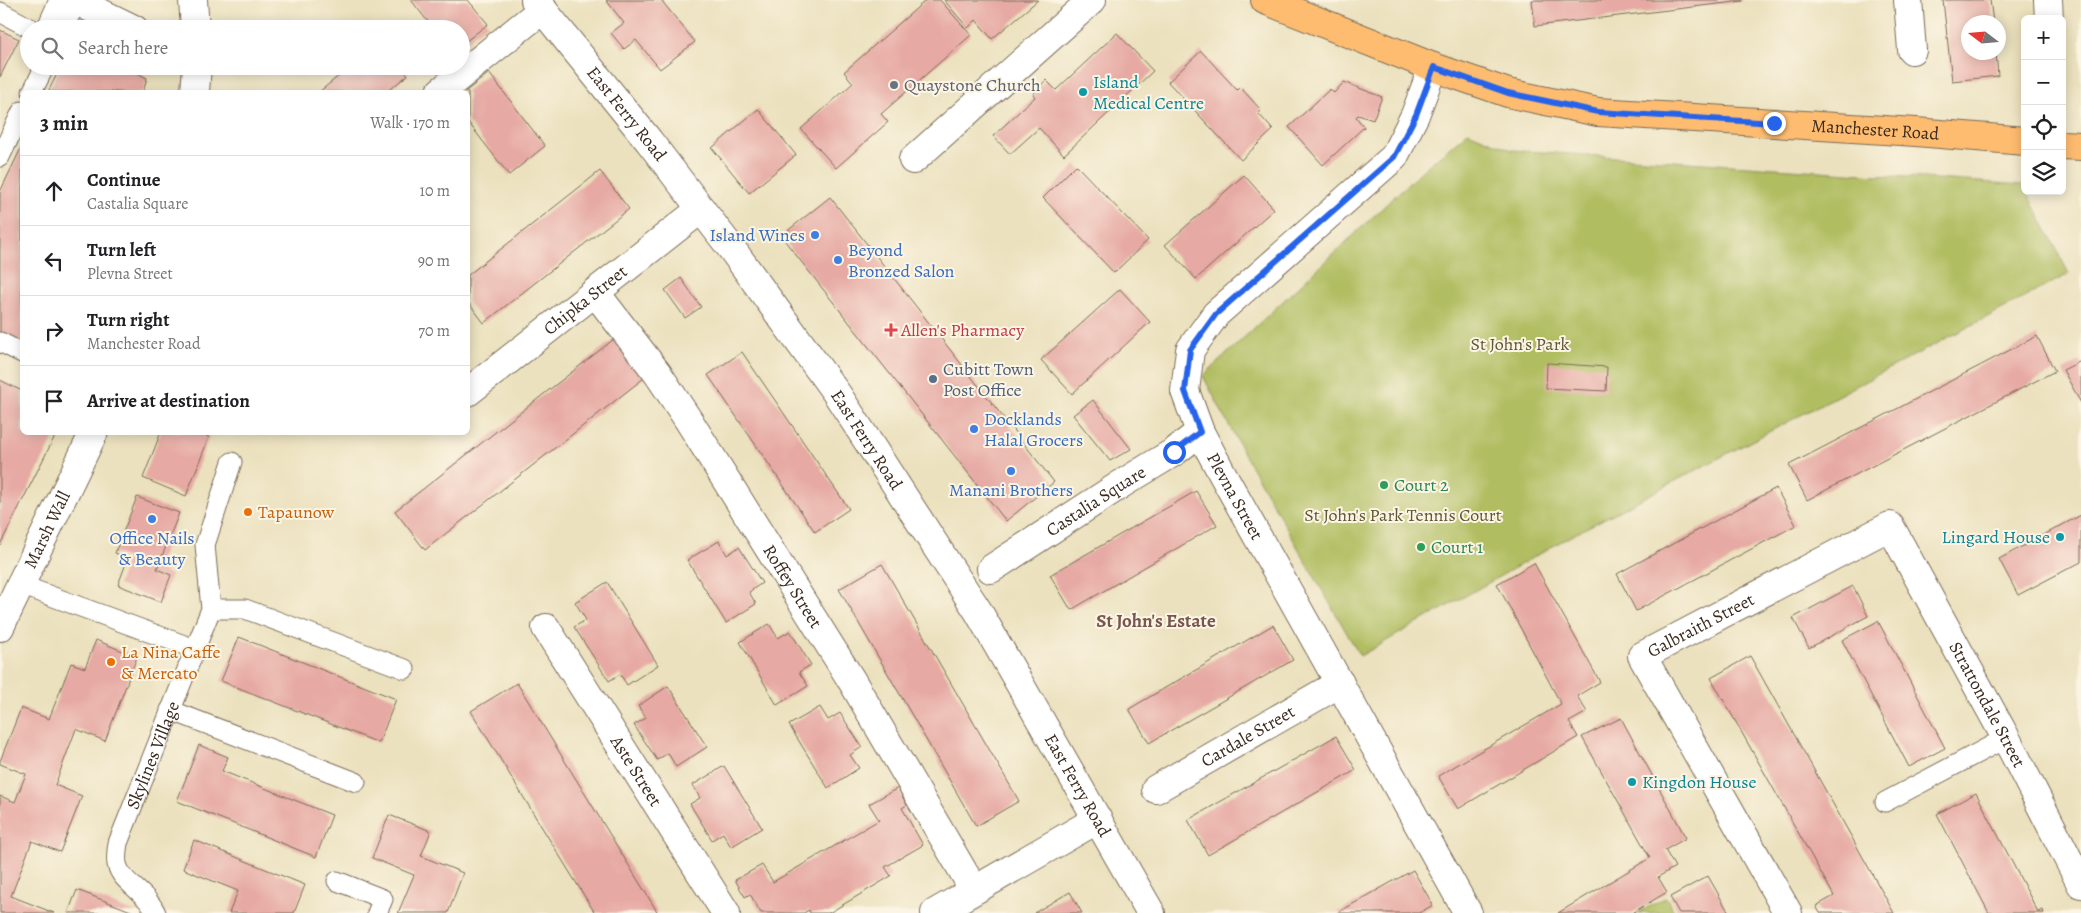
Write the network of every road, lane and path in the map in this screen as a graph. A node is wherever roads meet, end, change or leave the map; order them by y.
1 (70, 0) edge
2 (193, 0) edge
3 (1092, 0) edge
4 (1265, 0) edge
5 (1908, 0) edge
6 (2048, 0) edge
7 (539, 5) edge
8 (0, 12) edge
9 (2049, 15) edge
10 (53, 20) edge
11 (65, 20) edge
12 (114, 20) edge
13 (194, 20) edge
14 (20, 23) edge
15 (1912, 50) dead end
16 (470, 66) edge
17 (1434, 67) junction
18 (40, 75) edge
19 (196, 75) edge
20 (459, 75) edge
21 (33, 90) edge
22 (195, 90) edge
23 (442, 90) edge
24 (20, 115) edge
25 (2021, 142) edge
26 (2066, 145) edge
27 (2081, 146) edge
28 (0, 157) edge
29 (912, 160) dead end
30 (701, 209) junction
31 (595, 292) junction
32 (0, 342) edge
33 (20, 352) edge
34 (470, 390) edge
35 (1200, 432) junction
36 (93, 435) edge
37 (232, 462) dead end
38 (1890, 526) joint
39 (991, 569) dead end
40 (22, 585) junction
41 (211, 609) junction
42 (0, 627) edge
43 (546, 628) dead end
44 (195, 649) junction
45 (405, 669) dead end
46 (1340, 683) junction
47 (170, 710) junction
48 (2006, 738) junction
49 (356, 782) dead end
50 (1156, 789) dead end
51 (1885, 802) dead end
52 (1098, 819) junction
53 (337, 881) dead end
54 (2081, 884) edge
55 (974, 890) junction
56 (156, 913) edge
57 (377, 913) edge
58 (726, 913) edge
59 (936, 913) edge
60 (1151, 913) edge
61 (1468, 913) edge
62 (1788, 913) edge

1 - 10 lane
1 - 11 lane
1 - 12 street
2 - 13 street
3 - 29 street
4 - 17 main road, Manchester Road
5 - 15 street
6 - 9 street
7 - 16 street
7 - 30 street, East Ferry Road
8 - 14 lane
17 - 25 main road, Manchester Road
17 - 35 street, Plevna Street
18 - 21 lane
19 - 22 street
20 - 23 street
24 - 28 lane
26 - 27 main road
30 - 31 street, Chipka Street
30 - 52 street, East Ferry Road
31 - 34 street, Chipka Street
31 - 55 street, Roffey Street
32 - 33 lane
35 - 39 street, Castalia Square
35 - 46 street, Plevna Street
36 - 40 street, Marsh Wall
37 - 41 lane
38 - 48 street, Strattondale Street
38 - 62 street, Galbraith Street
40 - 42 street, Marsh Wall
40 - 44 lane
41 - 44 lane, Skylines Village
41 - 45 lane
43 - 58 street, Aste Street
44 - 47 lane, Skylines Village
46 - 50 street, Cardale Street
46 - 61 street, Plevna Street
47 - 49 lane
47 - 56 lane, Skylines Village
48 - 51 lane
48 - 54 street, Strattondale Street
52 - 55 street
52 - 60 street, East Ferry Road
53 - 57 lane
55 - 59 street

